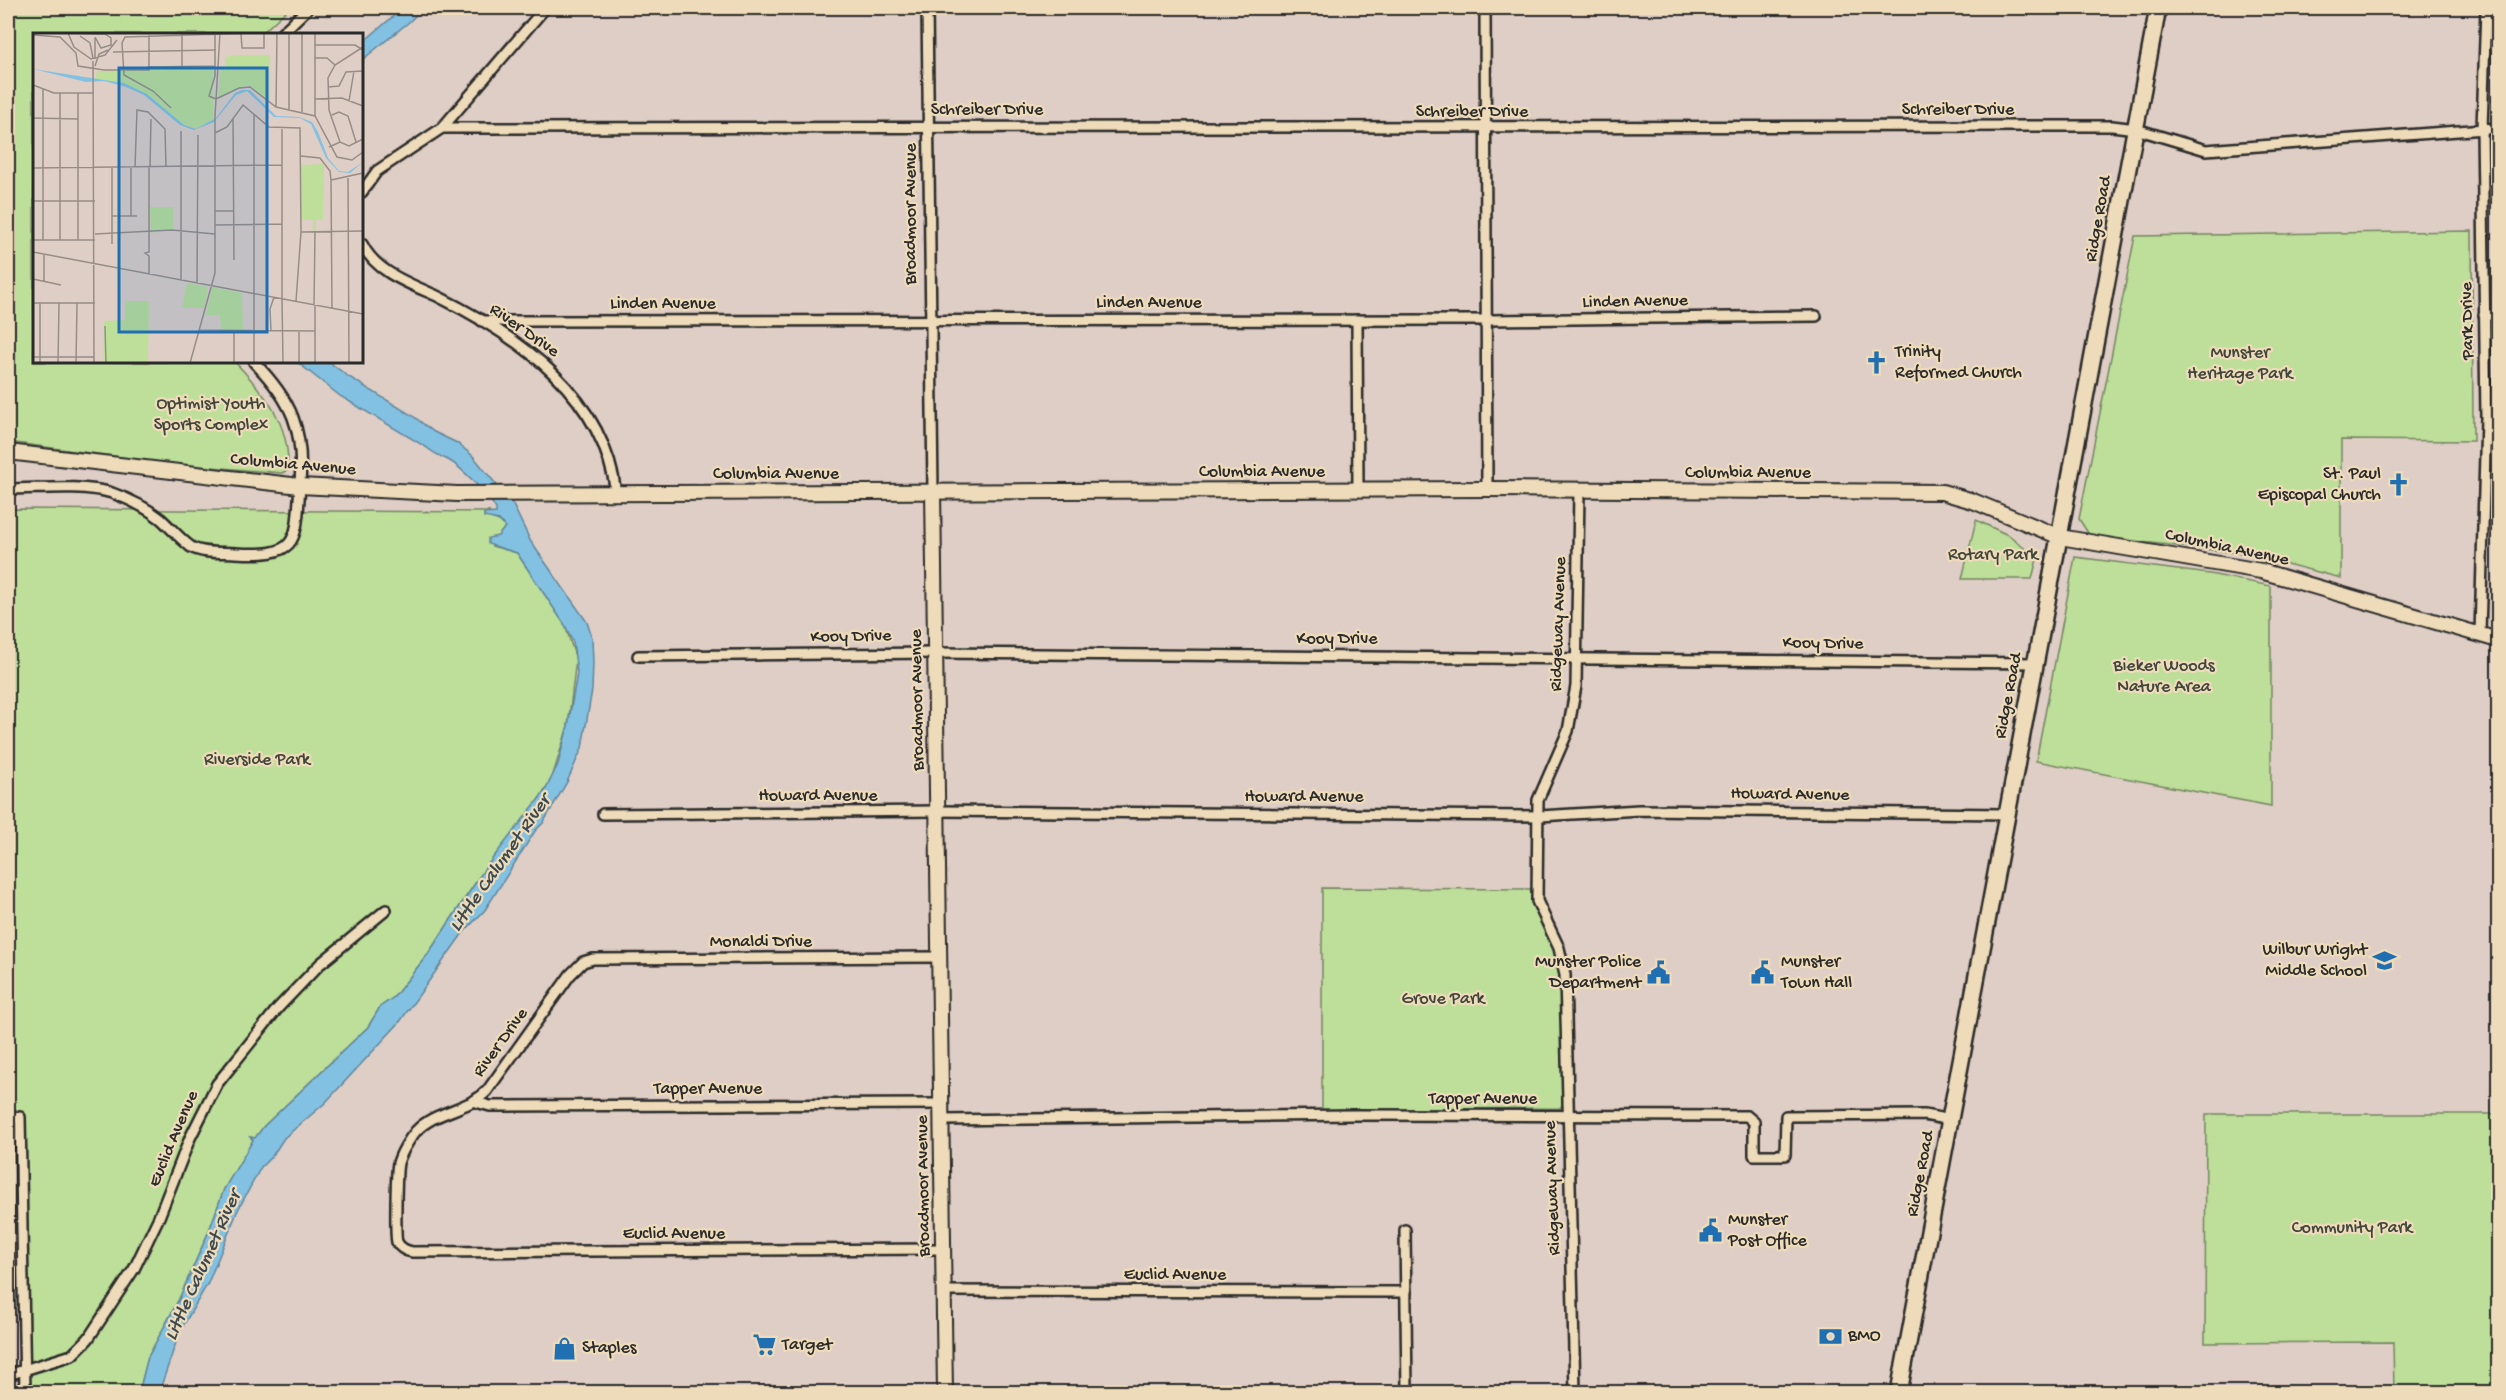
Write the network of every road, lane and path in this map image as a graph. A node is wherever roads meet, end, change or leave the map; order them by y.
1 (308, 8) edge
2 (545, 8) edge
3 (927, 8) edge
4 (1485, 8) edge
5 (2158, 8) edge
6 (2486, 8) edge
7 (282, 33) edge
8 (929, 127) junction
9 (442, 128) junction
10 (1486, 128) junction
11 (2482, 128) junction
12 (2499, 128) edge
13 (2136, 129) junction
14 (363, 191) edge
15 (363, 245) edge
16 (2484, 315) junction
17 (2499, 315) edge
18 (1816, 316) dead end
19 (930, 319) junction
20 (1357, 320) junction
21 (1487, 320) junction
22 (482, 321) junction
23 (255, 363) edge
24 (8, 452) edge
25 (300, 486) junction
26 (8, 489) edge
27 (1487, 489) junction
28 (1358, 490) junction
29 (933, 491) junction
30 (1578, 491) junction
31 (616, 493) junction
32 (2060, 537) junction
33 (2480, 634) junction
34 (2499, 640) edge
35 (935, 653) junction
36 (638, 656) dead end
37 (1575, 657) junction
38 (2036, 663) junction
39 (937, 811) junction
40 (603, 814) dead end
41 (2006, 814) junction
42 (1540, 816) junction
43 (386, 910) dead end
44 (939, 957) junction
45 (583, 962) joint
46 (476, 1102) junction
47 (941, 1104) junction
48 (1568, 1116) junction
49 (8, 1118) edge
50 (942, 1120) junction
51 (1951, 1120) junction
52 (1405, 1230) dead end
53 (943, 1249) junction
54 (405, 1251) joint
55 (944, 1291) junction
56 (1406, 1292) junction
57 (24, 1372) junction
58 (8, 1376) edge
59 (24, 1392) edge
60 (945, 1392) edge
61 (1407, 1392) edge
62 (1575, 1392) edge
63 (1899, 1392) edge

1 - 7 street
2 - 9 street
3 - 8 street, Broadmoor Avenue
4 - 10 street
5 - 13 main road, Ridge Road
6 - 11 street, Park Drive
8 - 9 street, Schreiber Drive
8 - 10 street, Schreiber Drive
8 - 19 street, Broadmoor Avenue
9 - 14 street
10 - 13 street, Schreiber Drive
10 - 21 street
11 - 12 street, Schreiber Drive
11 - 13 street, Schreiber Drive
11 - 16 street, Park Drive
13 - 32 main road, Ridge Road
15 - 22 street, River Drive
16 - 17 street
16 - 33 street, Park Drive
18 - 21 street, Linden Avenue
19 - 20 street, Linden Avenue
19 - 22 street, Linden Avenue
19 - 29 street, Broadmoor Avenue
20 - 21 street, Linden Avenue
20 - 28 street
21 - 27 street
22 - 31 street, River Drive
23 - 25 street
24 - 25 street, Columbia Avenue
25 - 26 street
25 - 31 street, Columbia Avenue
27 - 28 street, Columbia Avenue
27 - 30 street, Columbia Avenue
28 - 29 street, Columbia Avenue
29 - 31 street, Columbia Avenue
29 - 35 street, Broadmoor Avenue
30 - 32 street, Columbia Avenue
30 - 37 street, Ridgeway Avenue
32 - 33 street, Columbia Avenue
32 - 38 main road, Ridge Road
33 - 34 street, Columbia Avenue
35 - 36 street, Kooy Drive
35 - 37 street, Kooy Drive
35 - 39 street, Broadmoor Avenue
37 - 38 street, Kooy Drive
37 - 42 street, Ridgeway Avenue
38 - 41 main road, Ridge Road
39 - 40 street, Howard Avenue
39 - 42 street, Howard Avenue
39 - 44 street, Broadmoor Avenue
41 - 42 street, Howard Avenue
41 - 51 main road, Ridge Road
42 - 48 street, Ridgeway Avenue
43 - 57 street, Euclid Avenue
44 - 45 street, Monaldi Drive
44 - 47 street, Broadmoor Avenue
45 - 46 street, River Drive
46 - 47 street, Tapper Avenue
46 - 54 street, River Drive
47 - 50 street, Broadmoor Avenue
48 - 50 street, Tapper Avenue
48 - 51 street, Tapper Avenue
48 - 62 street, Ridgeway Avenue
49 - 57 street
50 - 53 street, Broadmoor Avenue
51 - 63 main road, Ridge Road
52 - 56 street
53 - 54 street, Euclid Avenue
53 - 55 street, Broadmoor Avenue
55 - 56 street, Euclid Avenue
55 - 60 street, Broadmoor Avenue
56 - 61 street
57 - 58 street, Euclid Avenue
57 - 59 street

